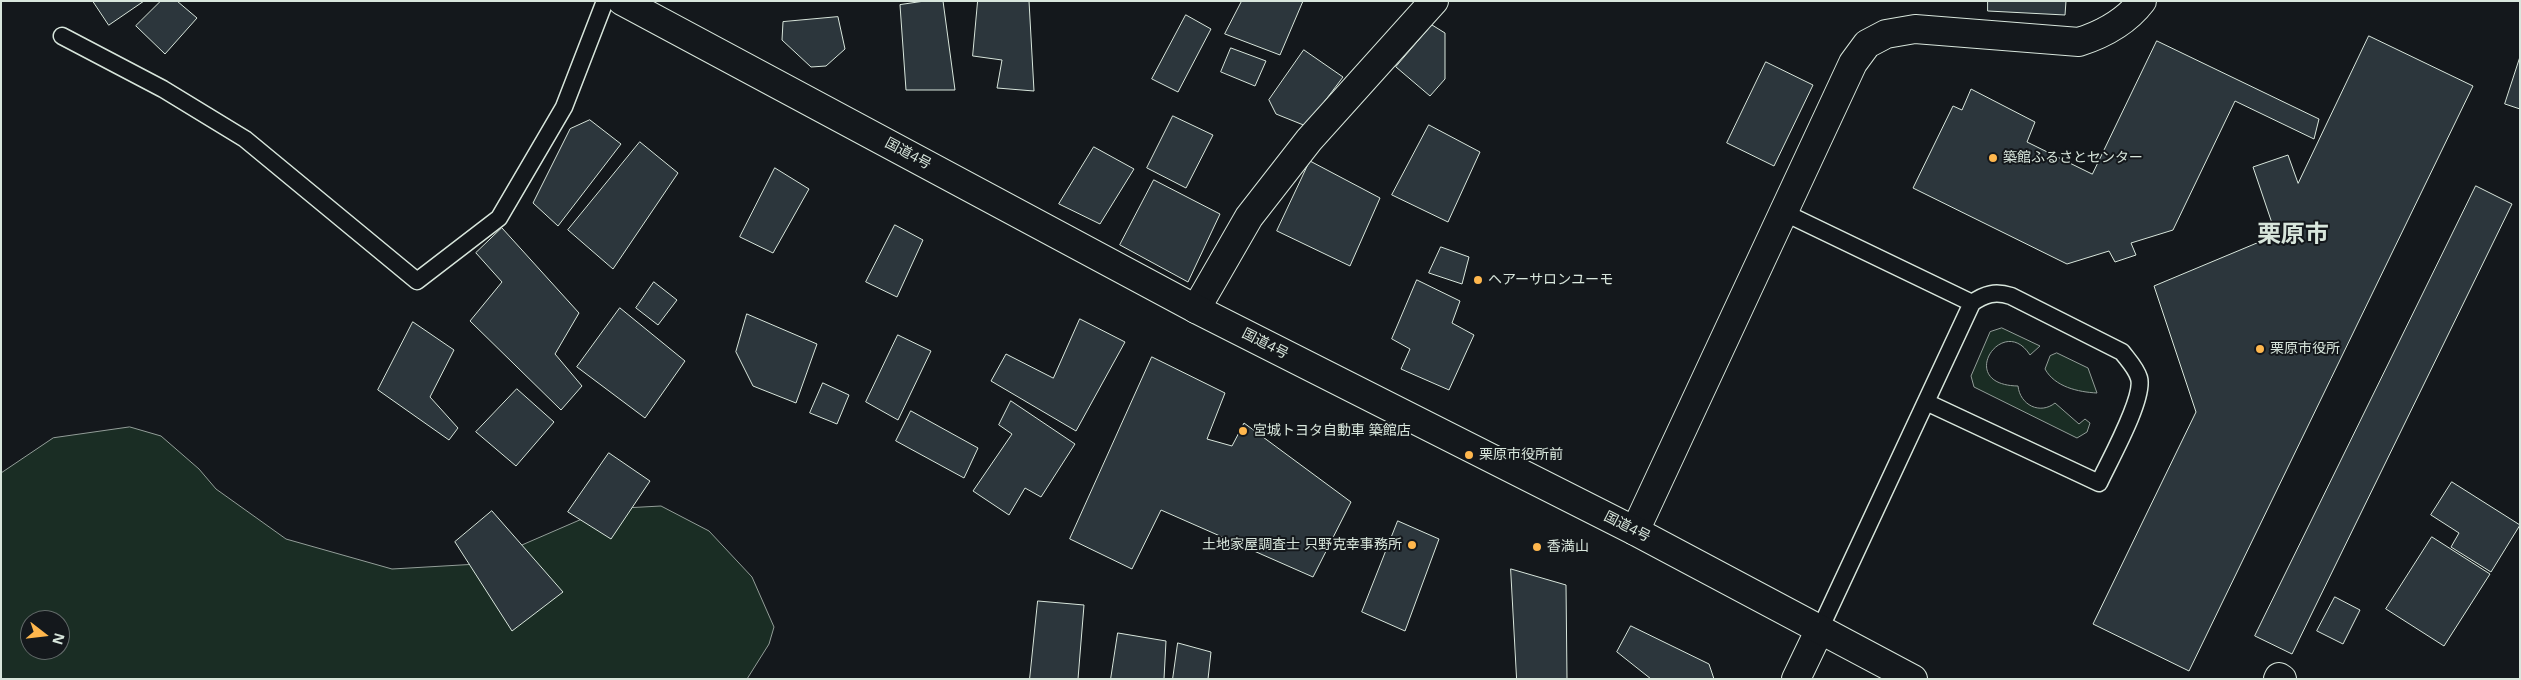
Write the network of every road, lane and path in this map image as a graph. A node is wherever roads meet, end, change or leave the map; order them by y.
1 (605, 1) edge
2 (622, 1) edge
3 (1434, 1) edge
4 (2142, 1) edge
5 (62, 36) dead end
6 (1783, 212) junction
7 (1972, 304) junction
8 (1196, 309) junction
9 (1926, 402) junction
10 (1634, 531) junction
11 (1820, 629) junction
12 (1796, 679) edge
13 (1913, 679) edge
14 (2278, 679) edge
15 (2282, 679) edge

1 - 5 lane
2 - 8 main road, 国道4号
3 - 8 main road
4 - 6 main road
6 - 7 lane
6 - 10 main road
7 - 9 lane
7 - 9 lane
8 - 10 main road, 国道4号
9 - 11 lane
10 - 11 main road, 国道4号
11 - 12 main road
11 - 13 main road, 国道4号
14 - 15 main road

